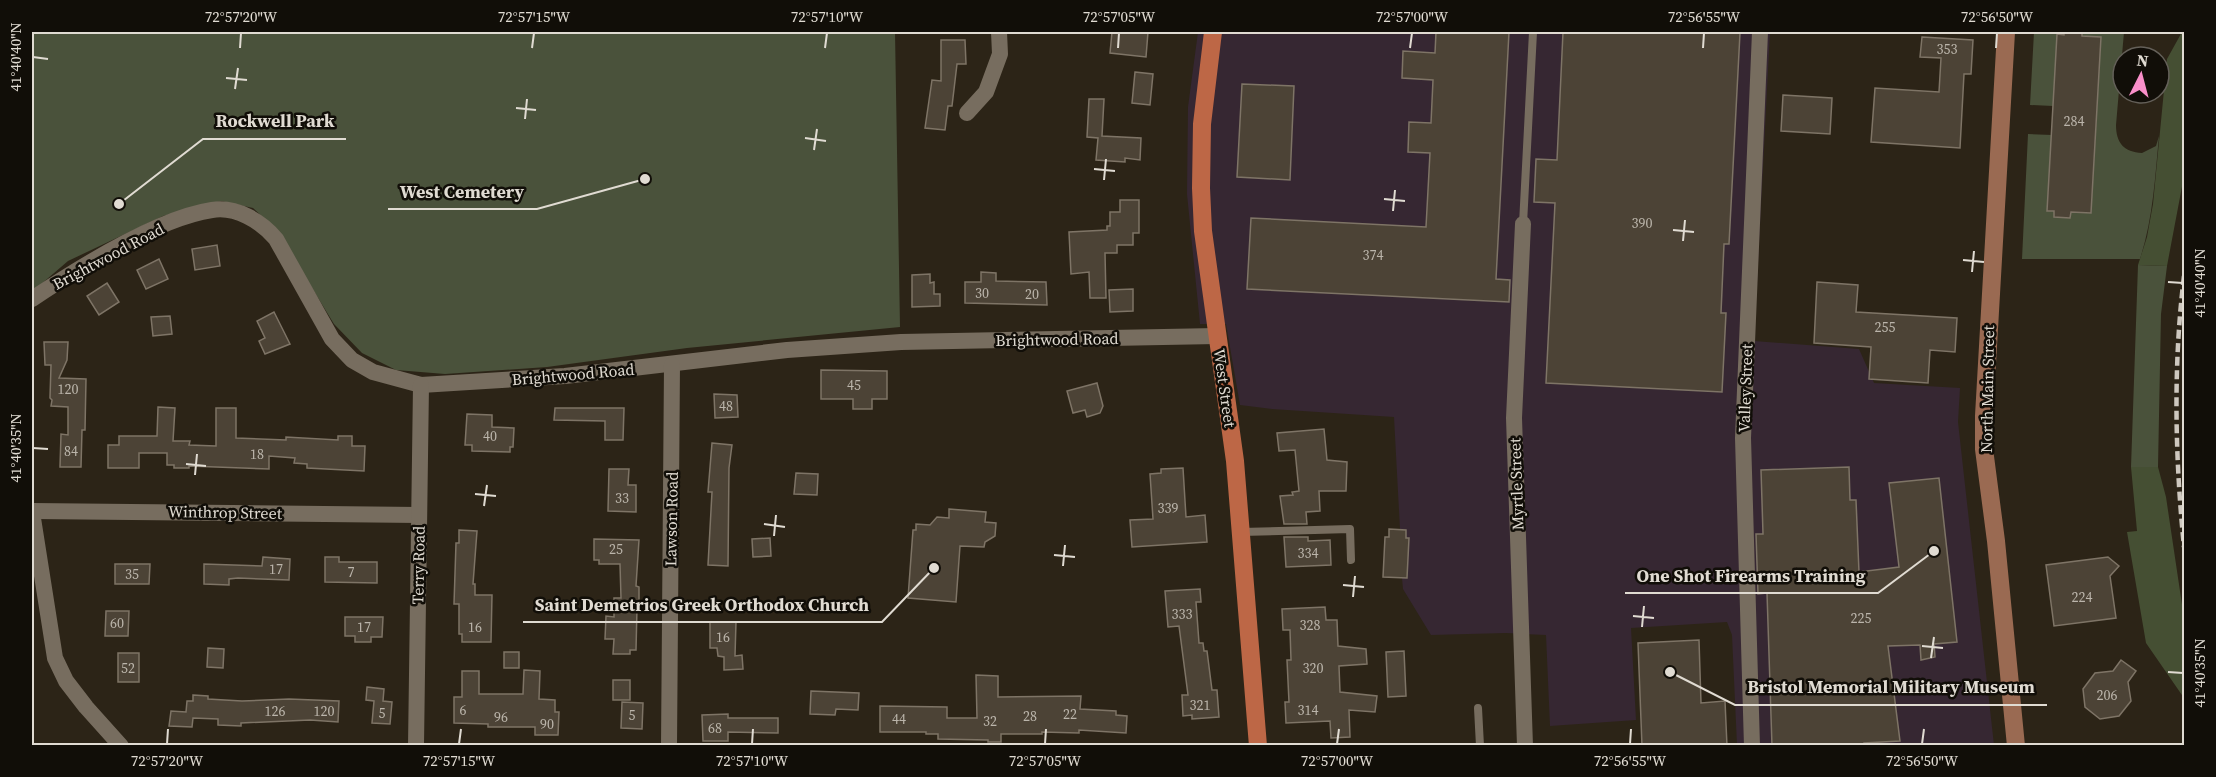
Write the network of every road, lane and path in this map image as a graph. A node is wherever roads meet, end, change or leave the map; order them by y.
1 (999, 32) edge
2 (1213, 32) edge
3 (1533, 32) edge
4 (1760, 32) edge
5 (2006, 32) edge
6 (967, 113) dead end
7 (1523, 224) joint
8 (32, 299) edge
9 (1217, 336) junction
10 (672, 365) junction
11 (421, 385) junction
12 (32, 512) edge
13 (419, 515) junction
14 (1240, 532) junction
15 (1351, 560) dead end
16 (1478, 708) dead end
17 (122, 746) edge
18 (416, 746) edge
19 (669, 746) edge
20 (1258, 746) edge
21 (1480, 746) edge
22 (1525, 746) edge
23 (1752, 746) edge
24 (2016, 746) edge

1 - 6 street
2 - 9 main road, West Street
3 - 7 lane
4 - 23 street, Valley Street
5 - 24 street, North Main Street
7 - 22 street, Myrtle Street
8 - 11 street, Brightwood Road
9 - 10 street, Brightwood Road
9 - 14 main road, West Street
10 - 11 street, Brightwood Road
10 - 19 street, Lawson Road
11 - 13 street, Terry Road
12 - 13 street, Winthrop Street
12 - 17 street
13 - 18 street, Terry Road
14 - 15 lane
14 - 20 main road, West Street
16 - 21 lane

